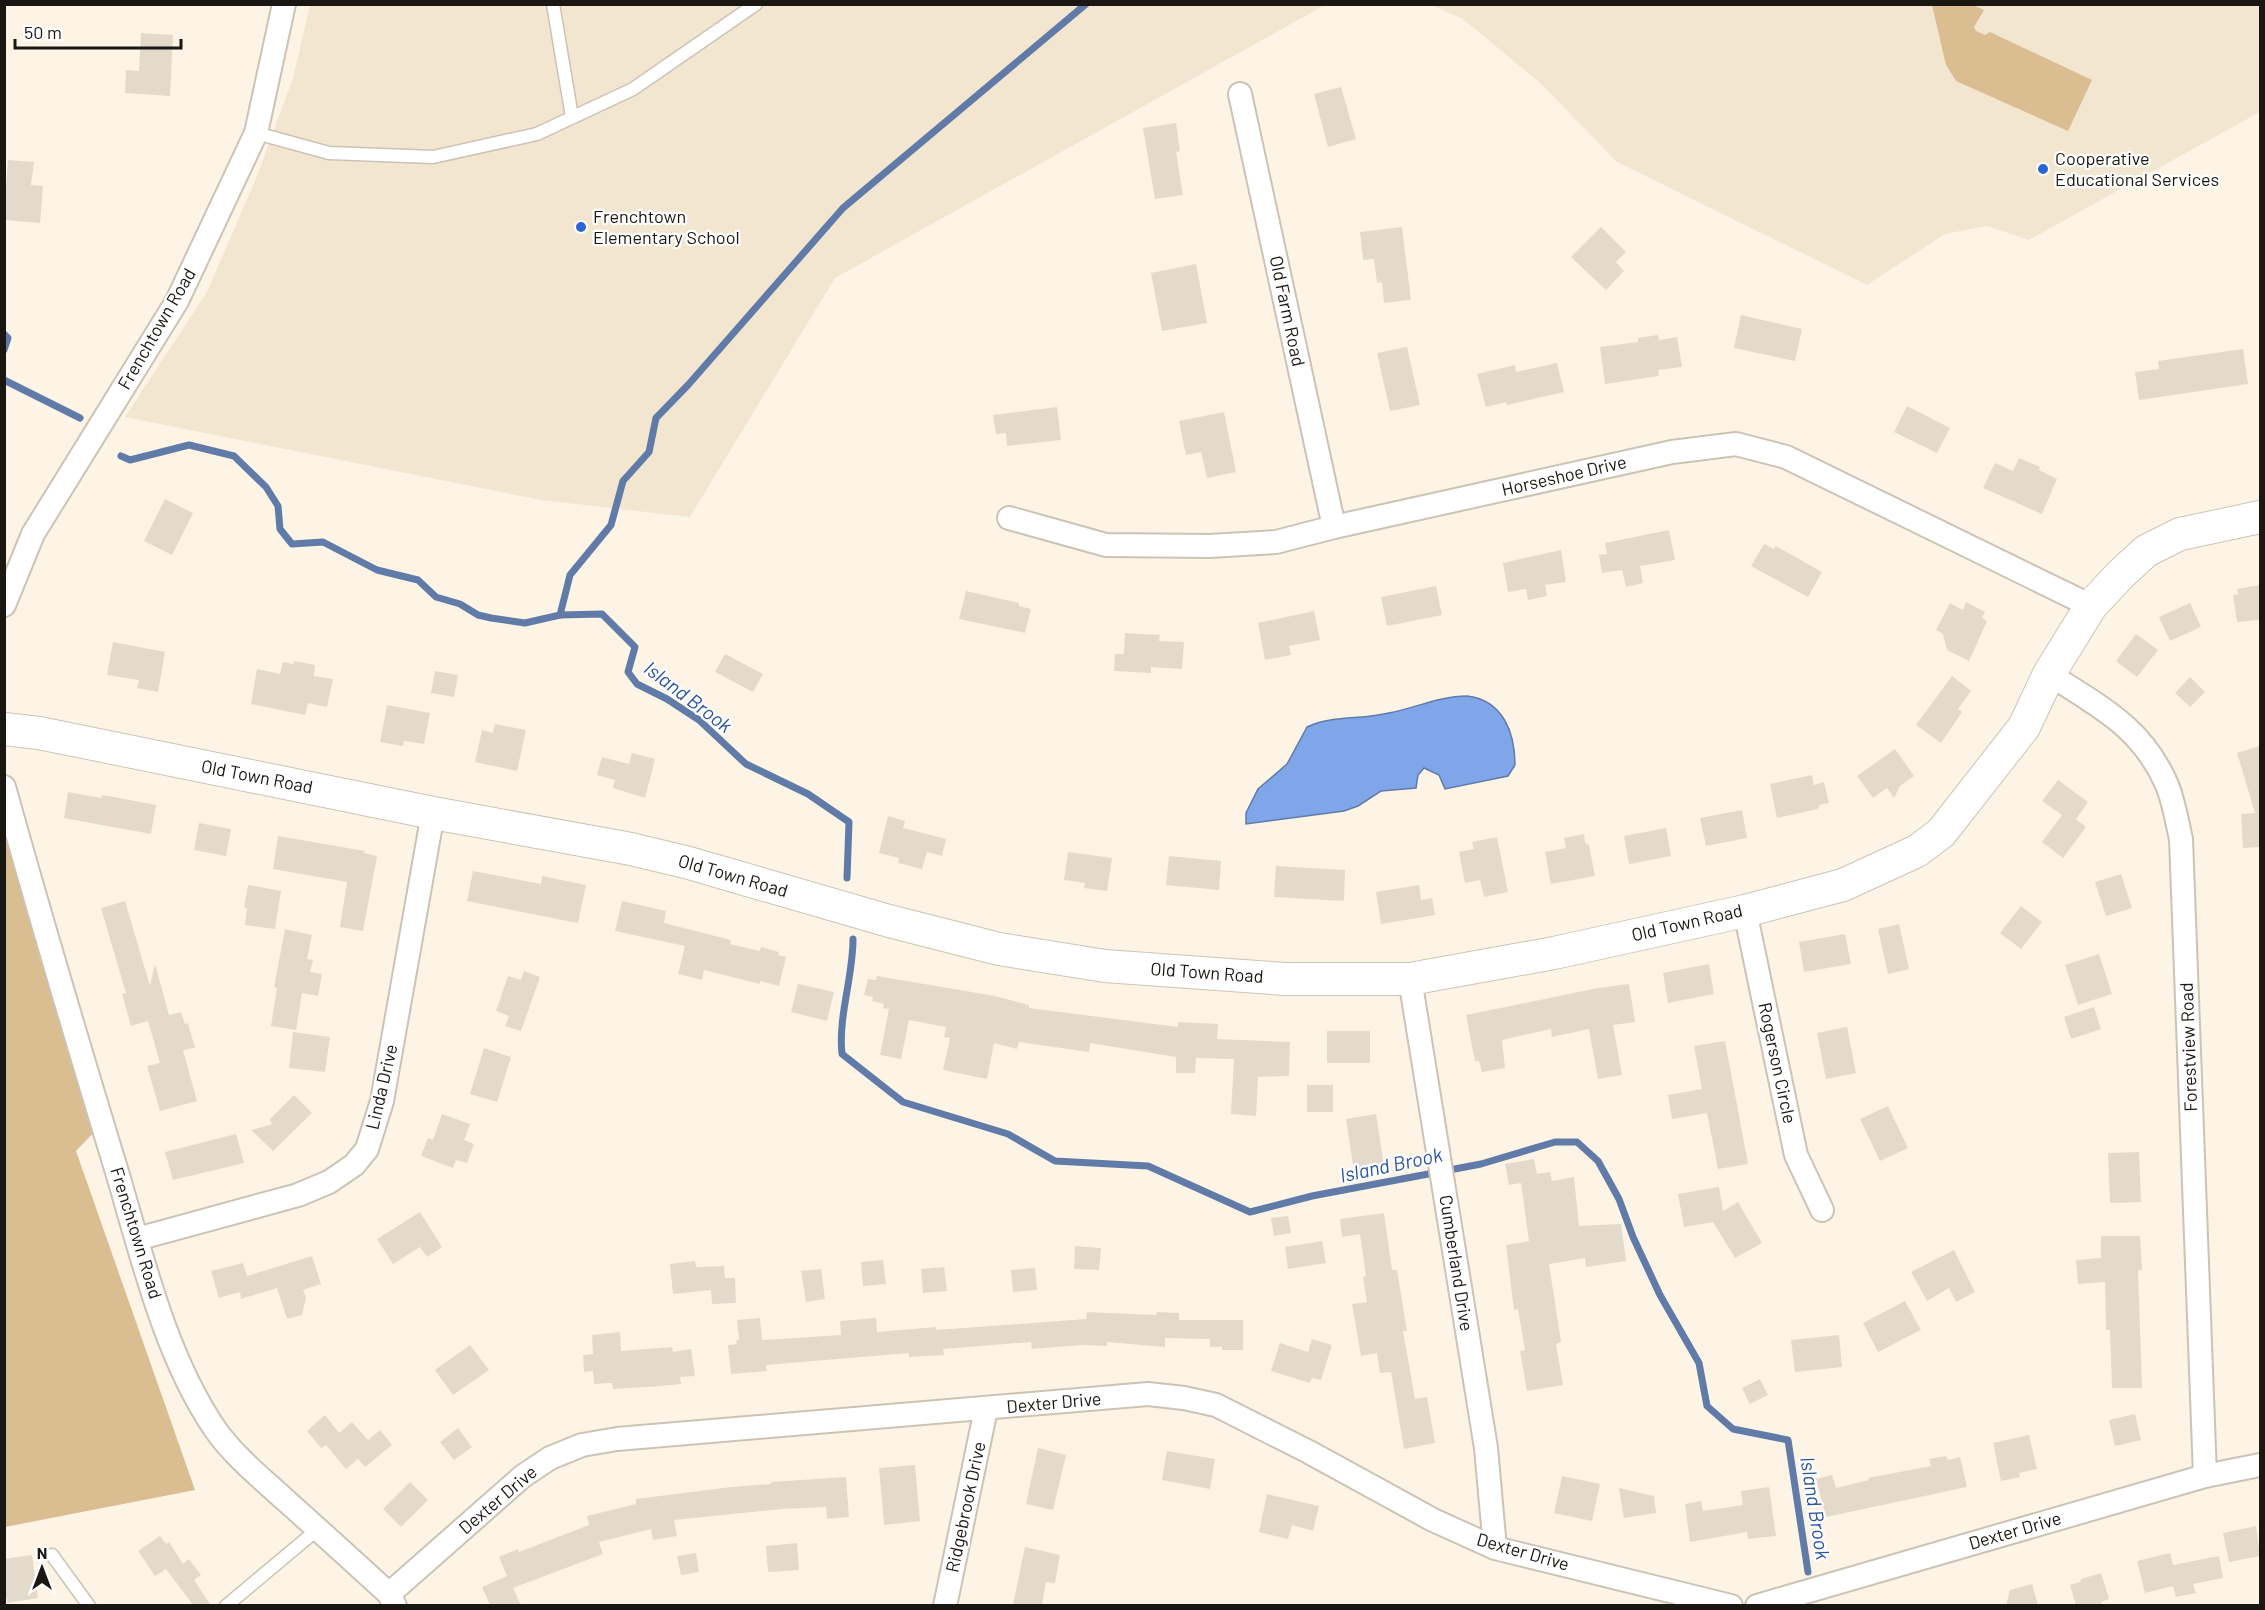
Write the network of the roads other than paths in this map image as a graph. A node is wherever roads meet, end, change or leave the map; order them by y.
1 (284, 4) edge
2 (567, 4) edge
3 (756, 4) edge
4 (554, 9) edge
5 (1240, 94) dead end
6 (572, 117) junction
7 (256, 132) junction
8 (2260, 517) edge
9 (1009, 518) dead end
10 (1334, 527) junction
11 (6, 596) edge
12 (2091, 606) junction
13 (2049, 674) junction
14 (4, 729) edge
15 (4, 787) edge
16 (433, 813) junction
17 (1745, 911) junction
18 (1410, 979) junction
19 (1821, 1210) dead end
20 (137, 1239) junction
21 (986, 1409) junction
22 (2260, 1465) edge
23 (2205, 1476) junction
24 (318, 1529) junction
25 (1495, 1548) junction
26 (52, 1555) dead end
27 (392, 1600) edge
28 (89, 1605) edge
29 (226, 1605) edge
30 (945, 1605) edge
31 (1731, 1605) edge
32 (1757, 1605) edge

1 - 7 street, Frenchtown Road
2 - 4 lane
3 - 6 lane
4 - 6 lane
5 - 10 street, Old Farm Road
6 - 7 lane
7 - 11 street, Frenchtown Road
8 - 12 main road, Old Town Road
9 - 10 street, Horseshoe Drive
10 - 12 street, Horseshoe Drive
12 - 13 main road, Old Town Road
13 - 17 main road, Old Town Road
13 - 23 street, Forestview Road
14 - 16 main road, Old Town Road
15 - 20 street, Frenchtown Road
16 - 18 main road, Old Town Road
16 - 20 street, Linda Drive
17 - 18 main road, Old Town Road
17 - 19 street, Rogerson Circle
18 - 25 street, Cumberland Drive
20 - 24 street, Frenchtown Road
21 - 25 street, Dexter Drive
21 - 27 street, Dexter Drive
21 - 30 street, Ridgebrook Drive
22 - 23 street, Dexter Drive
23 - 32 street, Dexter Drive
24 - 27 street, Frenchtown Road
24 - 29 lane
25 - 31 street, Dexter Drive
26 - 28 lane

